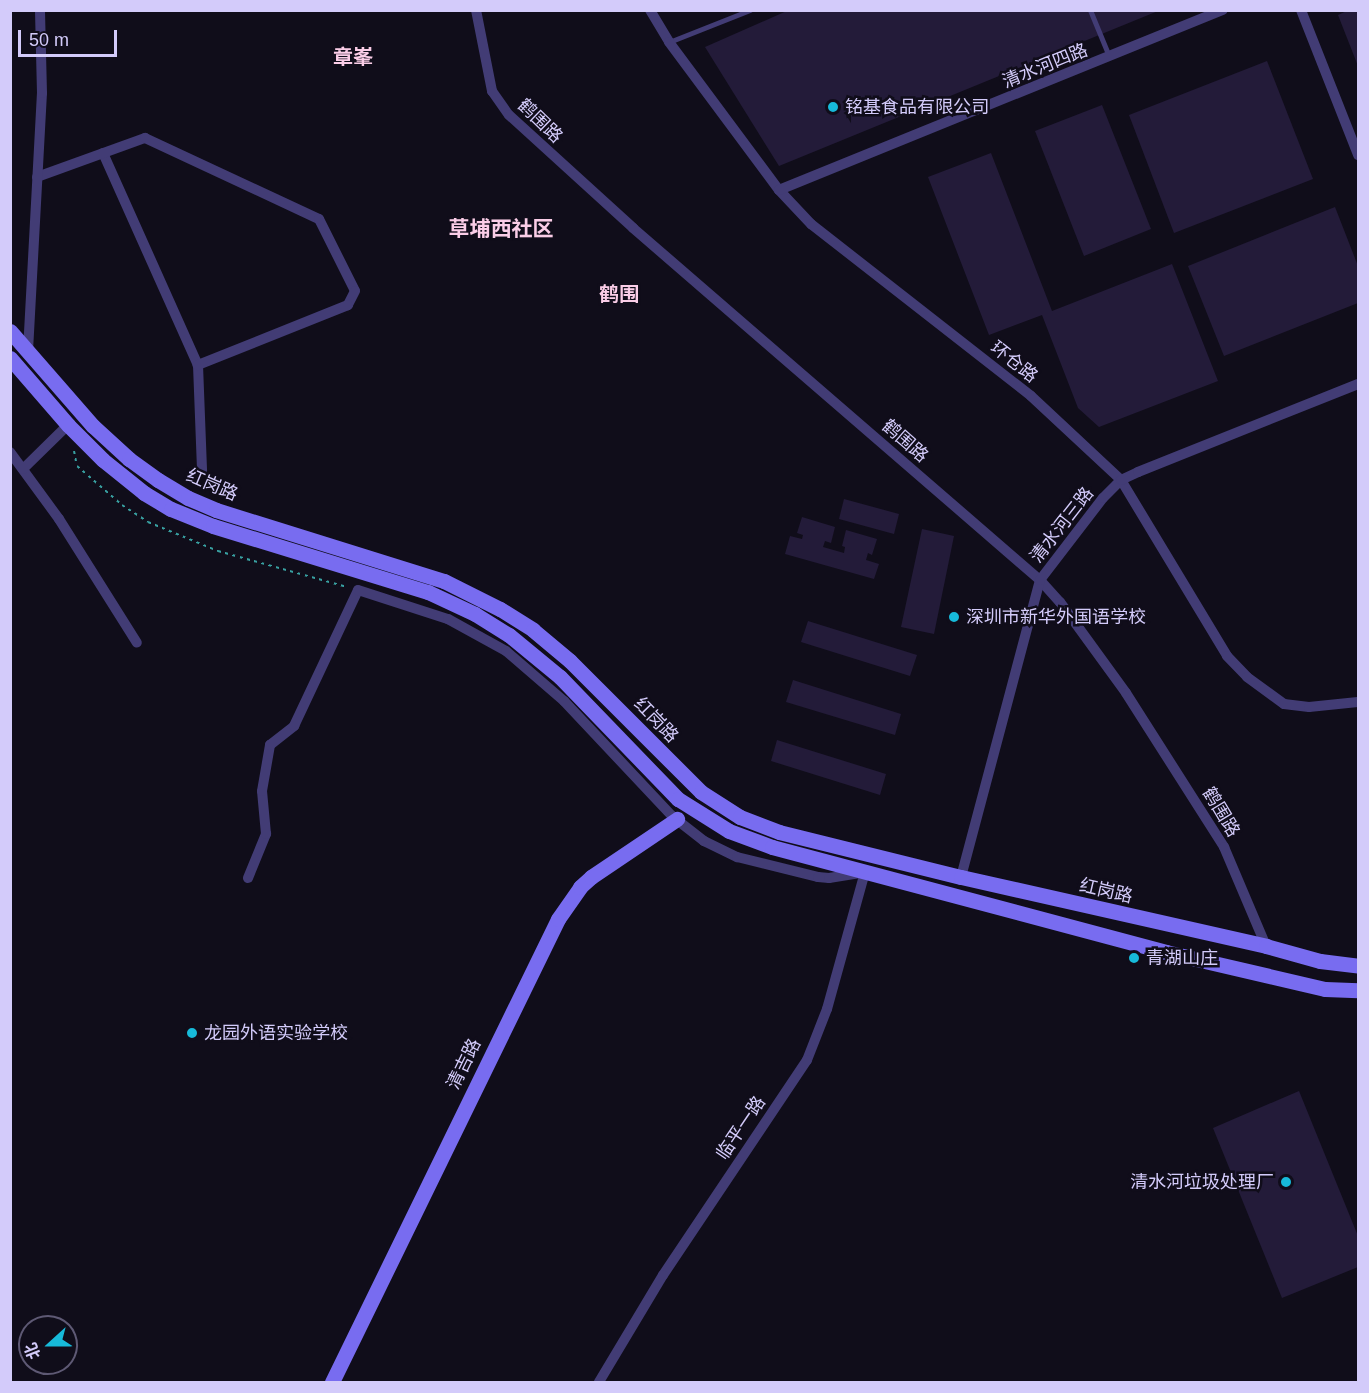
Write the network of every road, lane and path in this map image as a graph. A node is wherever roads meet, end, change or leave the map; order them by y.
1 (40, 10) edge
2 (476, 10) edge
3 (650, 10) edge
4 (750, 10) edge
5 (1090, 10) edge
6 (1223, 10) edge
7 (1301, 10) edge
8 (669, 42) junction
9 (1110, 58) junction
10 (103, 153) junction
11 (1359, 154) edge
12 (37, 177) junction
13 (779, 190) junction
14 (10, 331) edge
15 (28, 351) junction
16 (10, 358) edge
17 (198, 365) junction
18 (1359, 384) edge
19 (68, 425) junction
20 (10, 452) edge
21 (22, 469) junction
22 (202, 471) dead end
23 (1121, 480) junction
24 (1040, 580) junction
25 (137, 643) dead end
26 (1359, 702) edge
27 (677, 819) junction
28 (865, 872) junction
29 (961, 877) junction
30 (248, 878) dead end
31 (1233, 939) junction
32 (1266, 946) junction
33 (1222, 965) junction
34 (1359, 966) edge
35 (1359, 990) edge
36 (335, 1376) edge
37 (599, 1383) edge

1 - 12 street
2 - 24 street, 鹤围路
3 - 8 street, 环仓路
4 - 8 lane
5 - 9 lane
6 - 9 street, 清水河四路
7 - 11 street
8 - 13 street, 环仓路
9 - 13 street, 清水河四路
10 - 12 street
10 - 17 street
10 - 17 street
12 - 15 street
13 - 23 street, 环仓路
14 - 15 main road, 红岗路
15 - 29 main road, 红岗路
16 - 19 main road, 红岗路
17 - 22 street
18 - 23 street, 清水河三路
19 - 21 street
19 - 28 main road, 红岗路
20 - 21 street
21 - 25 street
23 - 24 street, 清水河三路
23 - 26 street, 环仓路
24 - 29 street, 清水河三路
24 - 32 street, 鹤围路
27 - 28 street
27 - 30 street
27 - 36 main road, 清吉路
28 - 33 main road, 红岗路
28 - 37 street, 临平一路
29 - 31 main road, 红岗路
31 - 32 main road, 红岗路
31 - 33 main road
32 - 34 main road, 红岗路
33 - 35 main road, 红岗路

